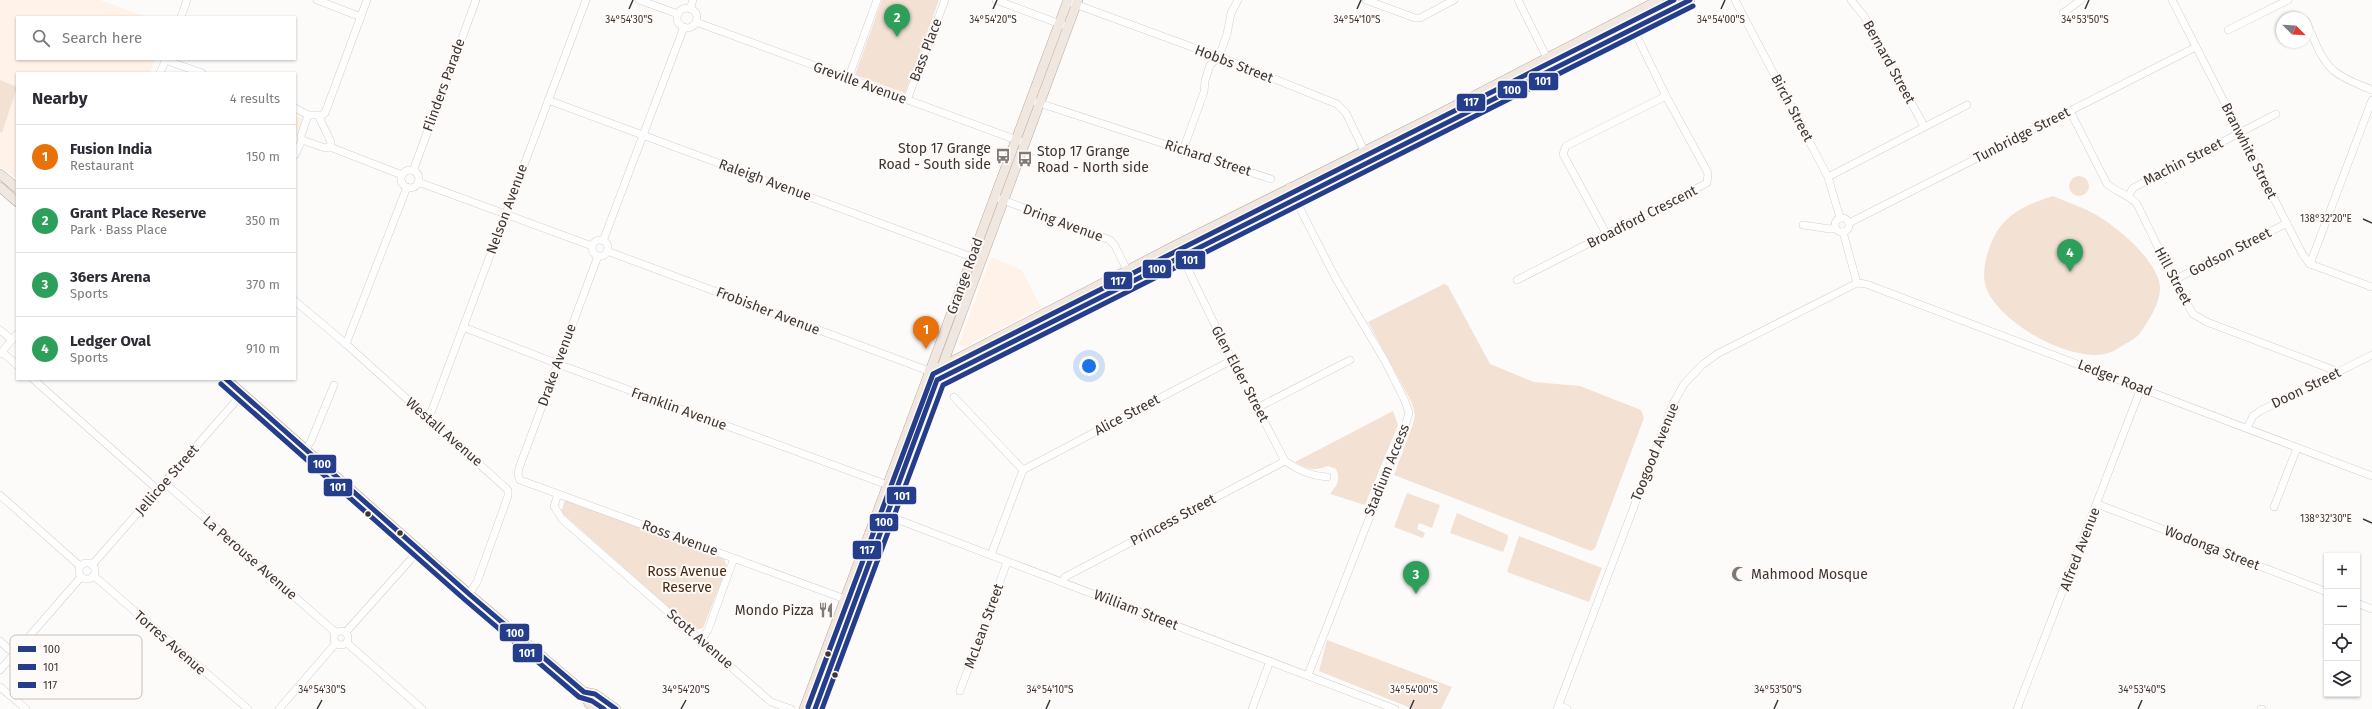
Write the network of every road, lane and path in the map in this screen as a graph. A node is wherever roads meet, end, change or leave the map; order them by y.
1 (187, 0) edge
2 (317, 0) edge
3 (367, 0) edge
4 (476, 0) edge
5 (586, 0) edge
6 (639, 0) edge
7 (693, 0) edge
8 (877, 0) edge
9 (945, 0) edge
10 (996, 0) edge
11 (1238, 0) edge
12 (1366, 0) edge
13 (1454, 0) edge
14 (1518, 0) edge
15 (1659, 0) edge
16 (1690, 0) edge
17 (1735, 0) edge
18 (1851, 0) edge
19 (2081, 0) edge
20 (2172, 0) edge
21 (2288, 0) edge
22 (1067, 1) edge
23 (1077, 2) edge
24 (690, 9) junction
25 (2063, 13) dead end
26 (678, 14) junction
27 (181, 16) edge
28 (1627, 16) junction
29 (361, 17) junction
30 (696, 22) junction
31 (1059, 24) junction
32 (684, 27) junction
33 (1068, 27) junction
34 (1633, 29) junction
35 (2228, 30) dead end
36 (2312, 34) edge
37 (2196, 47) junction
38 (1219, 57) junction
39 (1547, 59) junction
40 (166, 60) edge
41 (169, 60) edge
42 (1553, 70) junction
43 (160, 72) edge
44 (199, 72) edge
45 (848, 78) junction
46 (2372, 90) edge
47 (1666, 96) junction
48 (548, 100) junction
49 (907, 100) junction
50 (1030, 100) junction
51 (2372, 100) edge
52 (1040, 104) junction
53 (1967, 105) dead end
54 (296, 109) edge
55 (2070, 111) junction
56 (2276, 114) dead end
57 (308, 115) junction
58 (320, 117) junction
59 (1924, 126) junction
60 (2240, 133) junction
61 (643, 135) junction
62 (1016, 139) junction
63 (302, 140) junction
64 (1025, 143) junction
65 (330, 147) junction
66 (1183, 150) junction
67 (1363, 150) junction
68 (296, 153) edge
69 (1370, 163) junction
70 (413, 171) junction
71 (0, 174) edge
72 (402, 175) junction
73 (1828, 177) junction
74 (1271, 179) dead end
75 (418, 182) junction
76 (0, 187) edge
77 (16, 187) edge
78 (407, 187) junction
79 (1289, 187) junction
80 (2128, 195) junction
81 (994, 197) junction
82 (1295, 200) junction
83 (16, 201) edge
84 (1004, 201) junction
85 (505, 215) junction
86 (1840, 218) junction
87 (1849, 223) junction
88 (2287, 223) junction
89 (1803, 225) dead end
90 (1835, 228) junction
91 (1843, 232) junction
92 (1607, 235) junction
93 (603, 241) junction
94 (1176, 245) junction
95 (592, 246) junction
96 (607, 251) junction
97 (598, 256) junction
98 (972, 257) junction
99 (1182, 257) junction
100 (982, 261) junction
101 (2310, 264) junction
102 (1127, 270) junction
103 (1517, 280) dead end
104 (2174, 280) junction
105 (1133, 282) junction
106 (1857, 283) junction
107 (2372, 287) edge
108 (296, 301) edge
109 (463, 327) junction
110 (0, 330) edge
111 (16, 335) edge
112 (12, 340) junction
113 (952, 340) junction
114 (346, 344) junction
115 (1, 353) edge
116 (964, 355) junction
117 (2372, 355) edge
118 (1232, 360) junction
119 (1350, 360) dead end
120 (16, 364) edge
121 (558, 364) junction
122 (943, 366) junction
123 (929, 371) junction
124 (2339, 372) junction
125 (34, 380) edge
126 (227, 380) edge
127 (937, 380) junction
128 (334, 385) dead end
129 (2141, 388) junction
130 (242, 394) junction
131 (954, 397) dead end
132 (1259, 407) junction
133 (427, 417) junction
134 (2247, 428) junction
135 (306, 448) junction
136 (2297, 448) junction
137 (1285, 461) junction
138 (1023, 470) junction
139 (518, 475) joint
140 (2372, 476) edge
141 (1328, 477) dead end
142 (165, 483) junction
143 (887, 485) junction
144 (896, 488) junction
145 (158, 490) junction
146 (558, 494) junction
147 (0, 495) edge
148 (2097, 504) junction
149 (2274, 507) dead end
150 (877, 512) junction
151 (886, 516) junction
152 (420, 549) junction
153 (991, 555) junction
154 (734, 558) junction
155 (1008, 562) junction
156 (92, 565) junction
157 (80, 566) junction
158 (94, 576) junction
159 (81, 577) junction
160 (1063, 582) junction
161 (2324, 591) edge
162 (469, 594) junction
163 (845, 599) junction
164 (2360, 604) edge
165 (2372, 609) edge
166 (346, 632) junction
167 (336, 633) junction
168 (31, 635) edge
169 (702, 640) junction
170 (0, 641) edge
171 (336, 643) junction
172 (346, 643) junction
173 (10, 650) edge
174 (10, 659) edge
175 (1270, 661) junction
176 (0, 670) edge
177 (1308, 675) junction
178 (0, 687) edge
179 (960, 691) dead end
180 (584, 692) junction
181 (10, 695) edge
182 (600, 698) junction
183 (14, 699) edge
184 (1558, 707) edge
185 (26, 709) edge
186 (248, 709) edge
187 (279, 709) edge
188 (422, 709) edge
189 (593, 709) edge
190 (616, 709) edge
191 (790, 709) edge
192 (804, 709) edge
193 (815, 709) edge
194 (1252, 709) edge
195 (1395, 709) edge
196 (1567, 709) edge
197 (2017, 709) edge

1 - 27 street
2 - 29 street
3 - 29 street
4 - 70 street, Flinders Parade
5 - 48 street, Nelson Avenue
6 - 26 street
7 - 24 street
8 - 45 street
9 - 49 street, Bass Place
10 - 31 street
11 - 38 street
12 - 13 street
14 - 39 street
15 - 28 main road
16 - 34 main road
17 - 73 street, Birch Street
18 - 59 street, Bernard Street
19 - 25 street
20 - 37 street, Branwhite Street
21 - 35 street
22 - 23 street, Hobbs Street
22 - 31 main road, Grange Road
23 - 33 main road, Grange Road
23 - 38 street, Hobbs Street
24 - 26 street
24 - 30 street
26 - 32 street
28 - 34 street, Broadford Crescent
28 - 39 main road
29 - 58 street
30 - 32 street
30 - 45 street, Greville Avenue
31 - 33 street
31 - 50 main road, Grange Road
32 - 61 street
33 - 52 main road, Grange Road
34 - 42 main road
34 - 47 street, Broadford Crescent
36 - 46 street
37 - 55 street, Tunbridge Street
37 - 60 street, Branwhite Street
38 - 66 street
38 - 67 street, Hobbs Street
39 - 42 street
39 - 67 main road
40 - 43 street
41 - 44 street
42 - 69 main road
45 - 49 street, Greville Avenue
47 - 92 street, Broadford Crescent
47 - 92 street
48 - 61 street, Raleigh Avenue
48 - 85 street, Nelson Avenue
49 - 62 street, Greville Avenue
50 - 52 street, Richard Street
50 - 62 main road, Grange Road
51 - 101 street
52 - 64 main road, Grange Road
52 - 66 street, Richard Street
53 - 59 street
54 - 57 street
55 - 80 street, Hill Street
55 - 87 street, Tunbridge Street
56 - 60 street, Machin Street
57 - 58 street
57 - 63 street
58 - 65 street
59 - 73 street
60 - 80 street, Machin Street
60 - 88 street, Branwhite Street
61 - 93 street
61 - 98 street, Raleigh Avenue
62 - 64 street, Greville Avenue
62 - 81 main road, Grange Road
63 - 65 street
63 - 68 street
64 - 84 main road, Grange Road
65 - 72 street
66 - 74 street, Richard Street
67 - 69 street, Hobbs Street
67 - 79 main road
69 - 82 main road
70 - 72 street
70 - 75 street
71 - 77 main road
72 - 78 street
73 - 86 street, Birch Street
75 - 78 street
75 - 85 street
76 - 83 main road
78 - 114 street
79 - 82 street, Stadium Access
79 - 94 main road
80 - 104 street, Hill Street
81 - 84 street, Dring Avenue
81 - 98 main road, Grange Road
82 - 99 main road
82 - 177 street, Stadium Access
84 - 100 main road, Grange Road
84 - 102 street, Dring Avenue
85 - 95 street
85 - 109 street, Nelson Avenue
86 - 87 street
86 - 90 street
87 - 91 street
88 - 101 street, Branwhite Street
88 - 104 street, Godson Street
89 - 90 street
90 - 91 street
91 - 106 street
92 - 103 street, Broadford Crescent
93 - 95 street
93 - 96 street
94 - 99 street, Glen Elder Street
94 - 102 main road
95 - 97 street
96 - 97 street
96 - 123 street, Frobisher Avenue
97 - 121 street, Drake Avenue
98 - 100 street, Raleigh Avenue
98 - 123 main road, Grange Road
99 - 105 main road
99 - 118 street, Glen Elder Street
100 - 113 main road, Grange Road
101 - 107 street
102 - 105 street, Dring Avenue
102 - 116 main road
104 - 124 street, Hill Street
105 - 127 main road
106 - 129 street, Ledger Road
106 - 184 street, Toogood Avenue
108 - 114 street, Westall Avenue
109 - 121 street, Franklin Avenue
109 - 133 street, Nelson Avenue
110 - 112 street
111 - 112 street
112 - 115 street
113 - 116 main road
113 - 122 main road, Grange Road
114 - 133 street, Westall Avenue
115 - 120 street
116 - 122 main road
117 - 124 street, Doon Street
118 - 132 street, Glen Elder Street
118 - 138 street, Alice Street
119 - 132 street
121 - 139 street, Drake Avenue
121 - 143 street, Franklin Avenue
122 - 123 main road
122 - 127 main road, Grange Road
123 - 127 main road
123 - 143 main road, Grange Road
124 - 134 street, Doon Street
125 - 145 street
126 - 130 main road
127 - 144 main road, Grange Road
128 - 135 street
129 - 134 street, Ledger Road
129 - 148 street, Alfred Avenue
130 - 135 main road
130 - 142 street, Jellicoe Street
131 - 138 street
132 - 137 street, Glen Elder Street
133 - 162 street, Westall Avenue
134 - 136 street, Ledger Road
135 - 152 main road
136 - 140 street, Ledger Road
136 - 149 street
137 - 141 street
137 - 160 street, Princess Street
138 - 153 street
139 - 146 street, Ross Avenue
142 - 145 street, Jellicoe Street
142 - 167 street, La Perouse Avenue
143 - 144 street, Franklin Avenue
143 - 150 main road, Grange Road
144 - 151 main road, Grange Road
145 - 156 street, Jellicoe Street
146 - 154 street, Ross Avenue
146 - 169 street, Scott Avenue
147 - 157 street
148 - 161 street, Wodonga Street
148 - 197 street, Alfred Avenue
150 - 151 street, William Street
150 - 163 main road, Grange Road
151 - 153 street, William Street
151 - 193 main road, Grange Road
152 - 162 main road
152 - 166 street
153 - 155 street, William Street
154 - 163 street, Ross Avenue
154 - 169 street
155 - 160 street, William Street
155 - 179 street, McLean Street
156 - 157 street
156 - 158 street
157 - 159 street
158 - 159 street
158 - 186 street, Torres Avenue
159 - 168 street
160 - 175 street, William Street
162 - 180 main road
163 - 192 main road, Grange Road
164 - 165 street
166 - 167 street
166 - 172 street
167 - 171 street
169 - 191 street, Scott Avenue
170 - 173 street
171 - 172 street
171 - 187 street
172 - 188 street
174 - 176 street
175 - 177 street, William Street
175 - 194 street
177 - 195 street, William Street
178 - 181 street
180 - 182 main road
180 - 189 main road
182 - 189 street
182 - 190 main road
183 - 185 street
184 - 196 street

